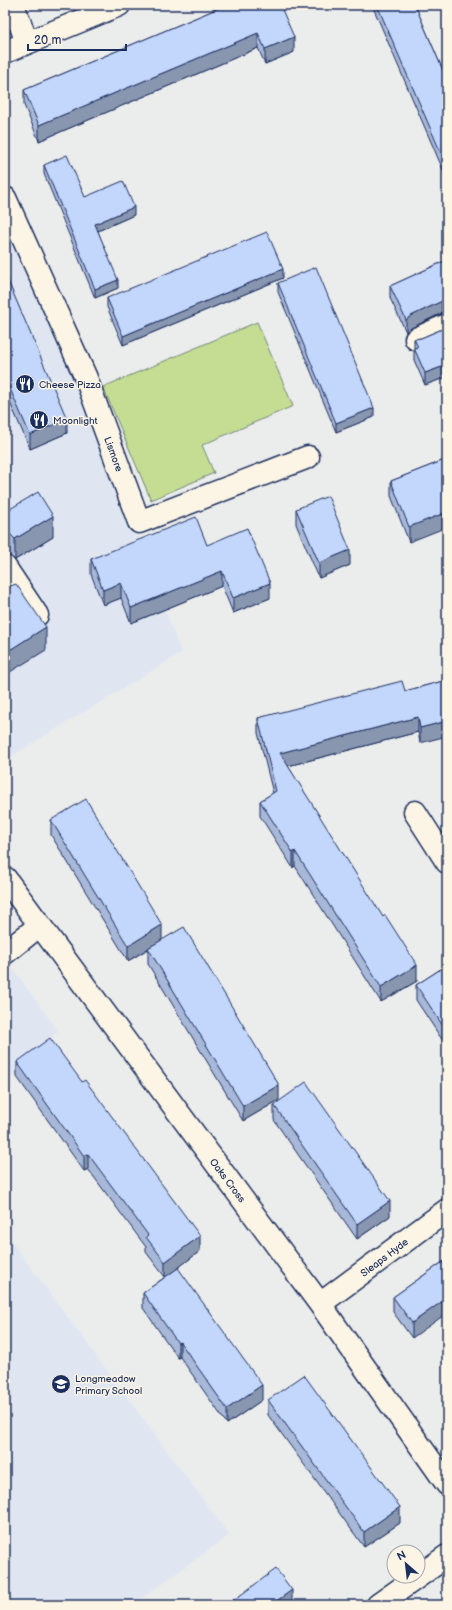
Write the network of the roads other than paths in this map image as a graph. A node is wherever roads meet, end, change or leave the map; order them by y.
1 (13, 5) edge
2 (119, 5) edge
3 (27, 42) junction
4 (5, 52) edge
5 (5, 198) edge
6 (447, 325) edge
7 (416, 339) edge
8 (308, 457) dead end
9 (5, 567) edge
10 (45, 628) edge
11 (415, 812) dead end
12 (447, 862) edge
13 (5, 878) edge
14 (40, 925) junction
15 (5, 953) edge
16 (447, 1210) edge
17 (320, 1304) junction
18 (447, 1484) edge
19 (447, 1556) edge
20 (378, 1605) edge

1 - 3 street
2 - 3 street
3 - 4 street
5 - 8 street, Lismore
6 - 7 street
9 - 10 street
11 - 12 street
13 - 14 street, Oaks Cross
14 - 15 street
14 - 17 street, Oaks Cross
16 - 17 street, Sleaps Hyde
17 - 18 street, Oaks Cross
19 - 20 street

